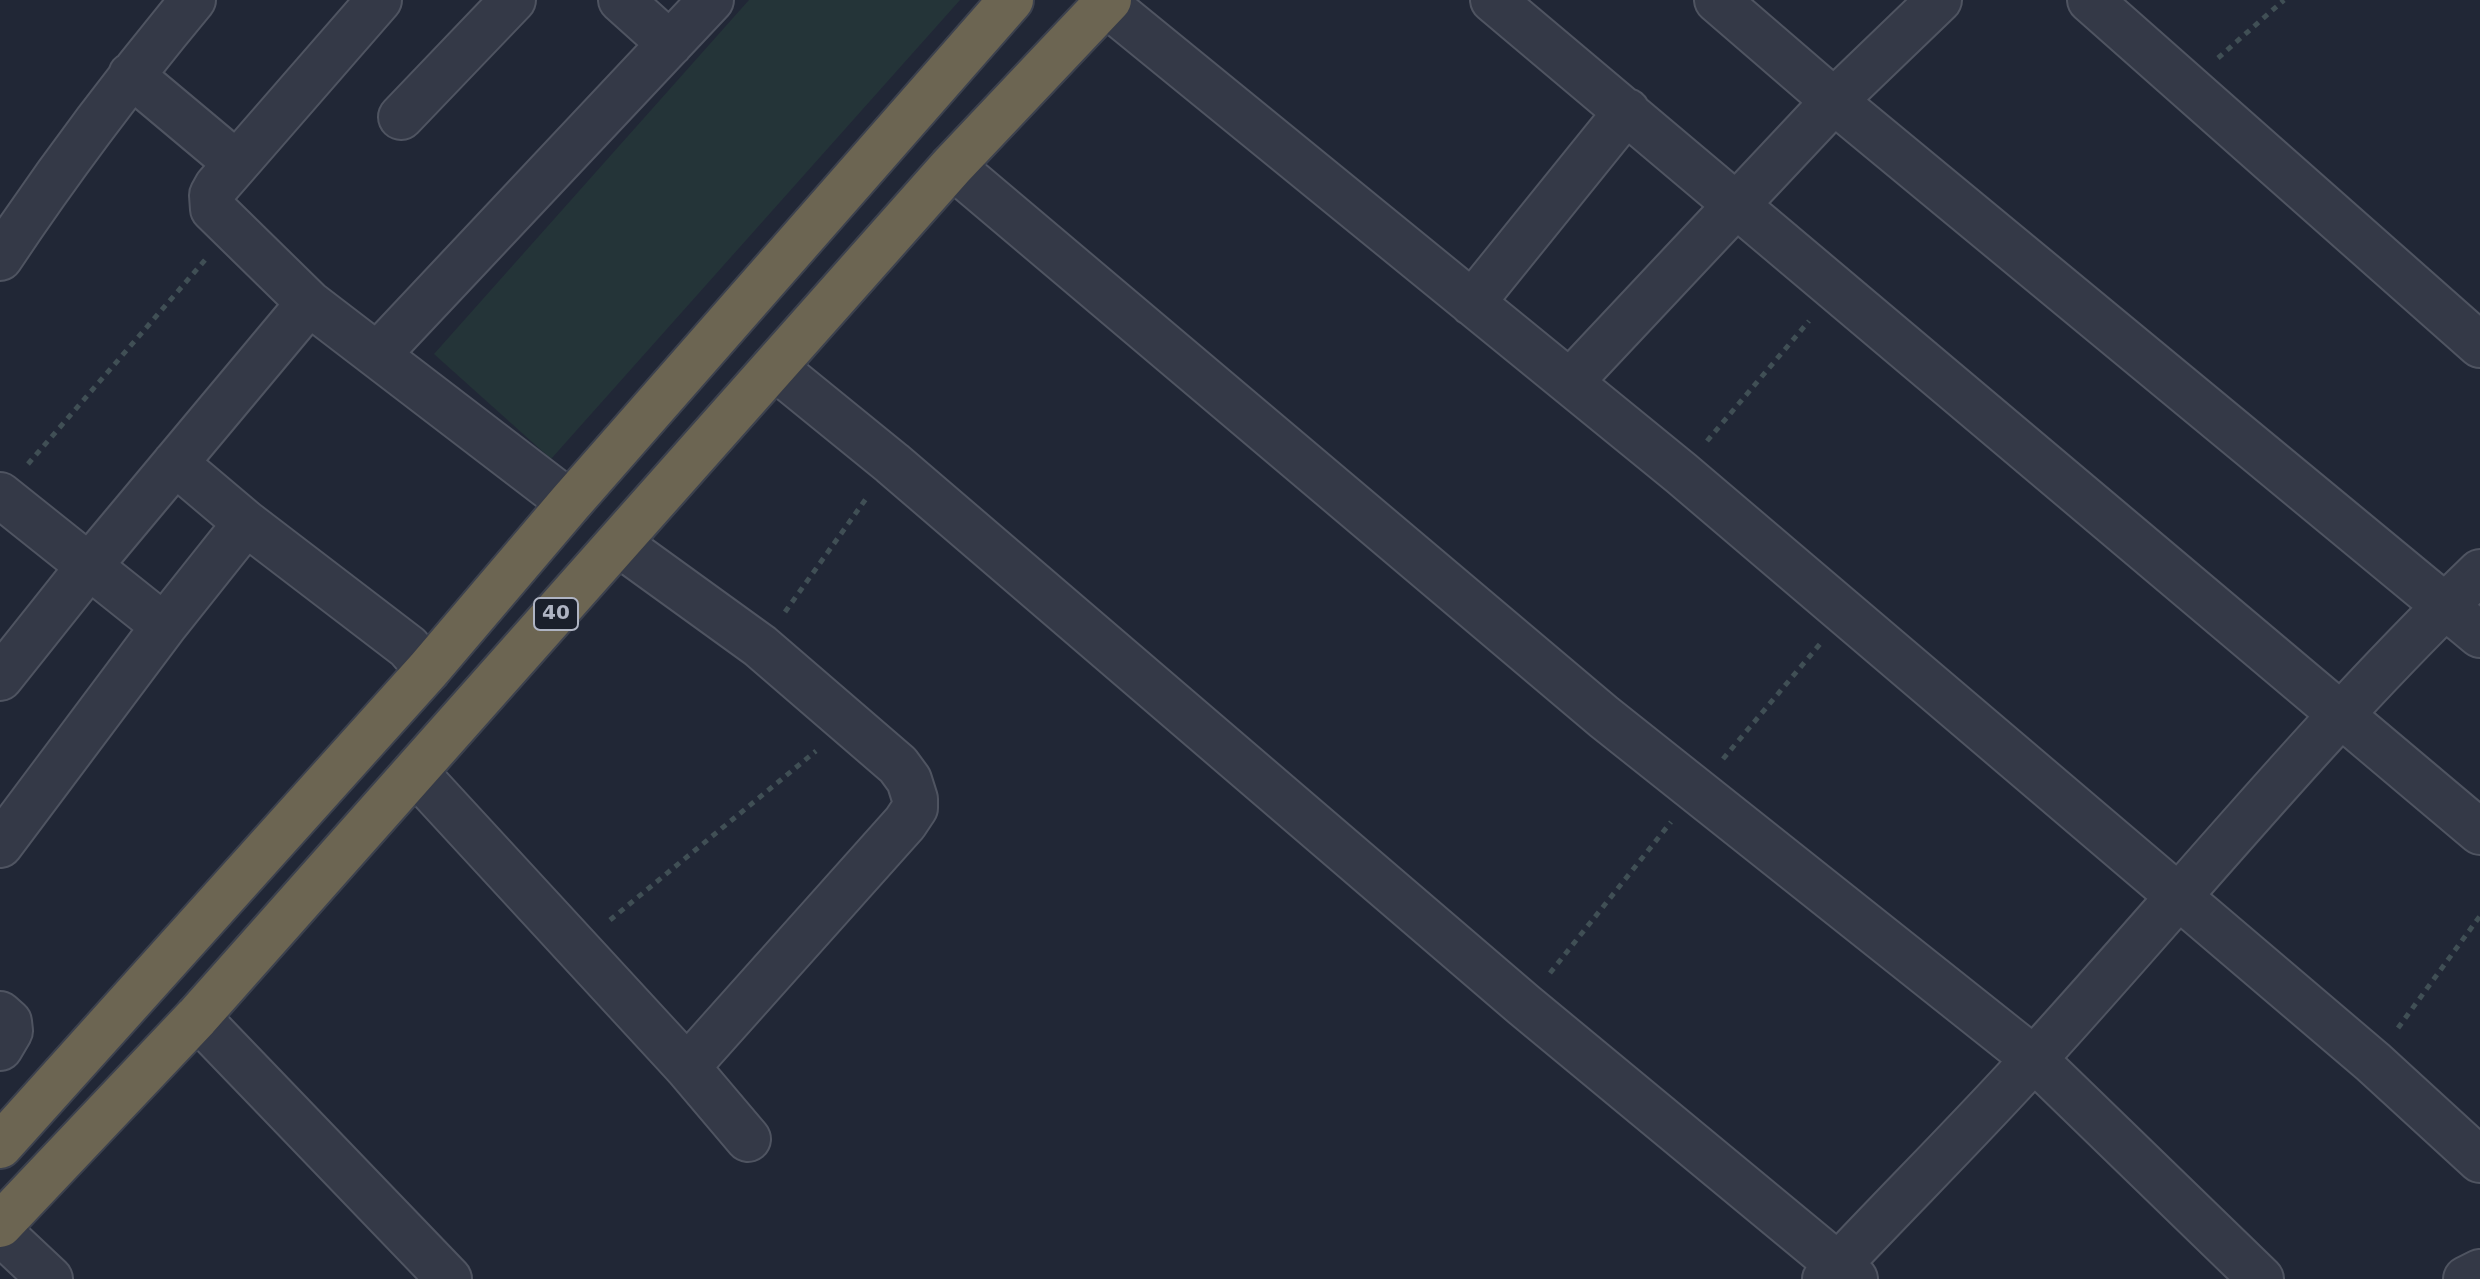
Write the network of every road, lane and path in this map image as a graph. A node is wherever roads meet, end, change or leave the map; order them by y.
1 (193, 0) edge
2 (379, 0) edge
3 (513, 0) edge
4 (621, 0) edge
5 (711, 0) edge
6 (1011, 0) edge
7 (1493, 0) edge
8 (1717, 0) edge
9 (1939, 0) edge
10 (2090, 0) edge
11 (2284, 0) edge
12 (1108, 2) edge
13 (670, 44) junction
14 (131, 75) junction
15 (2187, 85) junction
16 (1834, 101) junction
17 (1627, 111) junction
18 (401, 117) dead end
19 (236, 163) junction
20 (952, 166) junction
21 (1735, 204) junction
22 (232, 229) junction
23 (0, 258) edge
24 (1836, 289) junction
25 (309, 303) junction
26 (1472, 303) junction
27 (2480, 345) edge
28 (378, 354) junction
29 (774, 367) junction
30 (1570, 382) junction
31 (175, 463) junction
32 (892, 463) junction
33 (1681, 473) junction
34 (1, 495) edge
35 (570, 503) junction
36 (246, 523) junction
37 (619, 544) junction
38 (90, 565) junction
39 (2480, 572) edge
40 (2445, 605) junction
41 (164, 626) junction
42 (2480, 635) edge
43 (760, 646) junction
44 (428, 670) junction
45 (0, 678) edge
46 (2340, 716) junction
47 (851, 723) junction
48 (415, 772) junction
49 (2480, 832) edge
50 (0, 845) edge
51 (2178, 895) junction
52 (2480, 916) edge
53 (577, 947) junction
54 (0, 1014) edge
55 (197, 1017) junction
56 (0, 1048) edge
57 (2034, 1059) junction
58 (2373, 1062) junction
59 (687, 1067) junction
60 (748, 1139) dead end
61 (0, 1146) edge
62 (2480, 1160) edge
63 (0, 1225) edge
64 (0, 1232) edge
65 (2480, 1272) edge
66 (1839, 1275) edge
67 (50, 1279) edge
68 (449, 1279) edge
69 (2261, 1279) edge
70 (2466, 1279) edge

1 - 14 street
2 - 19 street
3 - 18 street
4 - 13 street
5 - 13 street
6 - 35 highway
7 - 17 street
8 - 16 street
9 - 16 street
10 - 15 street
11 - 15 path
12 - 20 highway, 40
12 - 26 street
13 - 28 street
14 - 19 street
14 - 23 street
15 - 27 street
16 - 21 street
16 - 40 street
17 - 21 street
17 - 26 street
19 - 22 street
20 - 29 highway, 40
20 - 57 street
21 - 24 street
21 - 30 street
22 - 25 street
22 - 34 path
24 - 33 path
24 - 46 street
25 - 28 street
25 - 31 street
26 - 30 street
28 - 35 street
29 - 32 street
29 - 37 highway, 40
30 - 33 street
31 - 36 street
31 - 38 street
32 - 43 path
32 - 66 street
33 - 51 street
34 - 38 street
35 - 44 highway
36 - 41 street
36 - 44 street
37 - 43 street
37 - 48 highway, 40
38 - 41 street
38 - 45 street
39 - 40 street
40 - 42 street
40 - 46 street
41 - 50 street
43 - 47 street
44 - 61 highway
46 - 49 street
46 - 51 street
47 - 53 path
47 - 59 street
48 - 53 street
48 - 55 highway, 40
51 - 57 street
51 - 58 street
52 - 58 path
53 - 59 street
54 - 56 street
55 - 63 highway, 40
55 - 68 street
57 - 66 street
57 - 69 street
58 - 62 street
59 - 60 street
64 - 67 street
65 - 70 street

